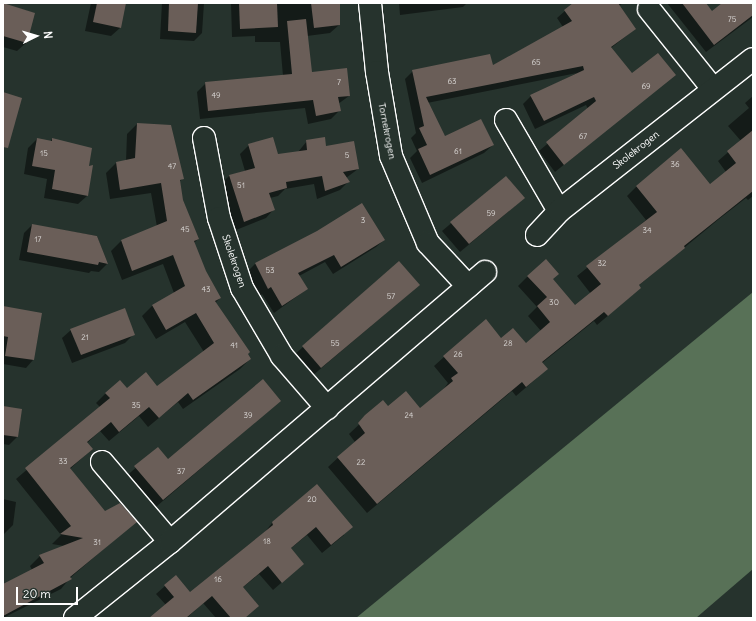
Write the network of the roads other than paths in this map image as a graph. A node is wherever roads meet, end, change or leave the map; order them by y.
1 (370, 3) edge
2 (649, 9) dead end
3 (753, 59) edge
4 (713, 88) junction
5 (506, 120) dead end
6 (204, 138) dead end
7 (559, 211) junction
8 (537, 235) dead end
9 (485, 272) dead end
10 (468, 286) junction
11 (327, 408) junction
12 (102, 462) dead end
13 (170, 542) junction
14 (75, 618) edge

1 - 10 street, Tornekrogen
2 - 4 street
3 - 4 street, Skolekrogen
4 - 7 street, Skolekrogen
5 - 7 street
6 - 11 street, Skolekrogen
7 - 8 street, Skolekrogen
9 - 10 street
10 - 11 street
11 - 13 street
12 - 13 street
13 - 14 street

